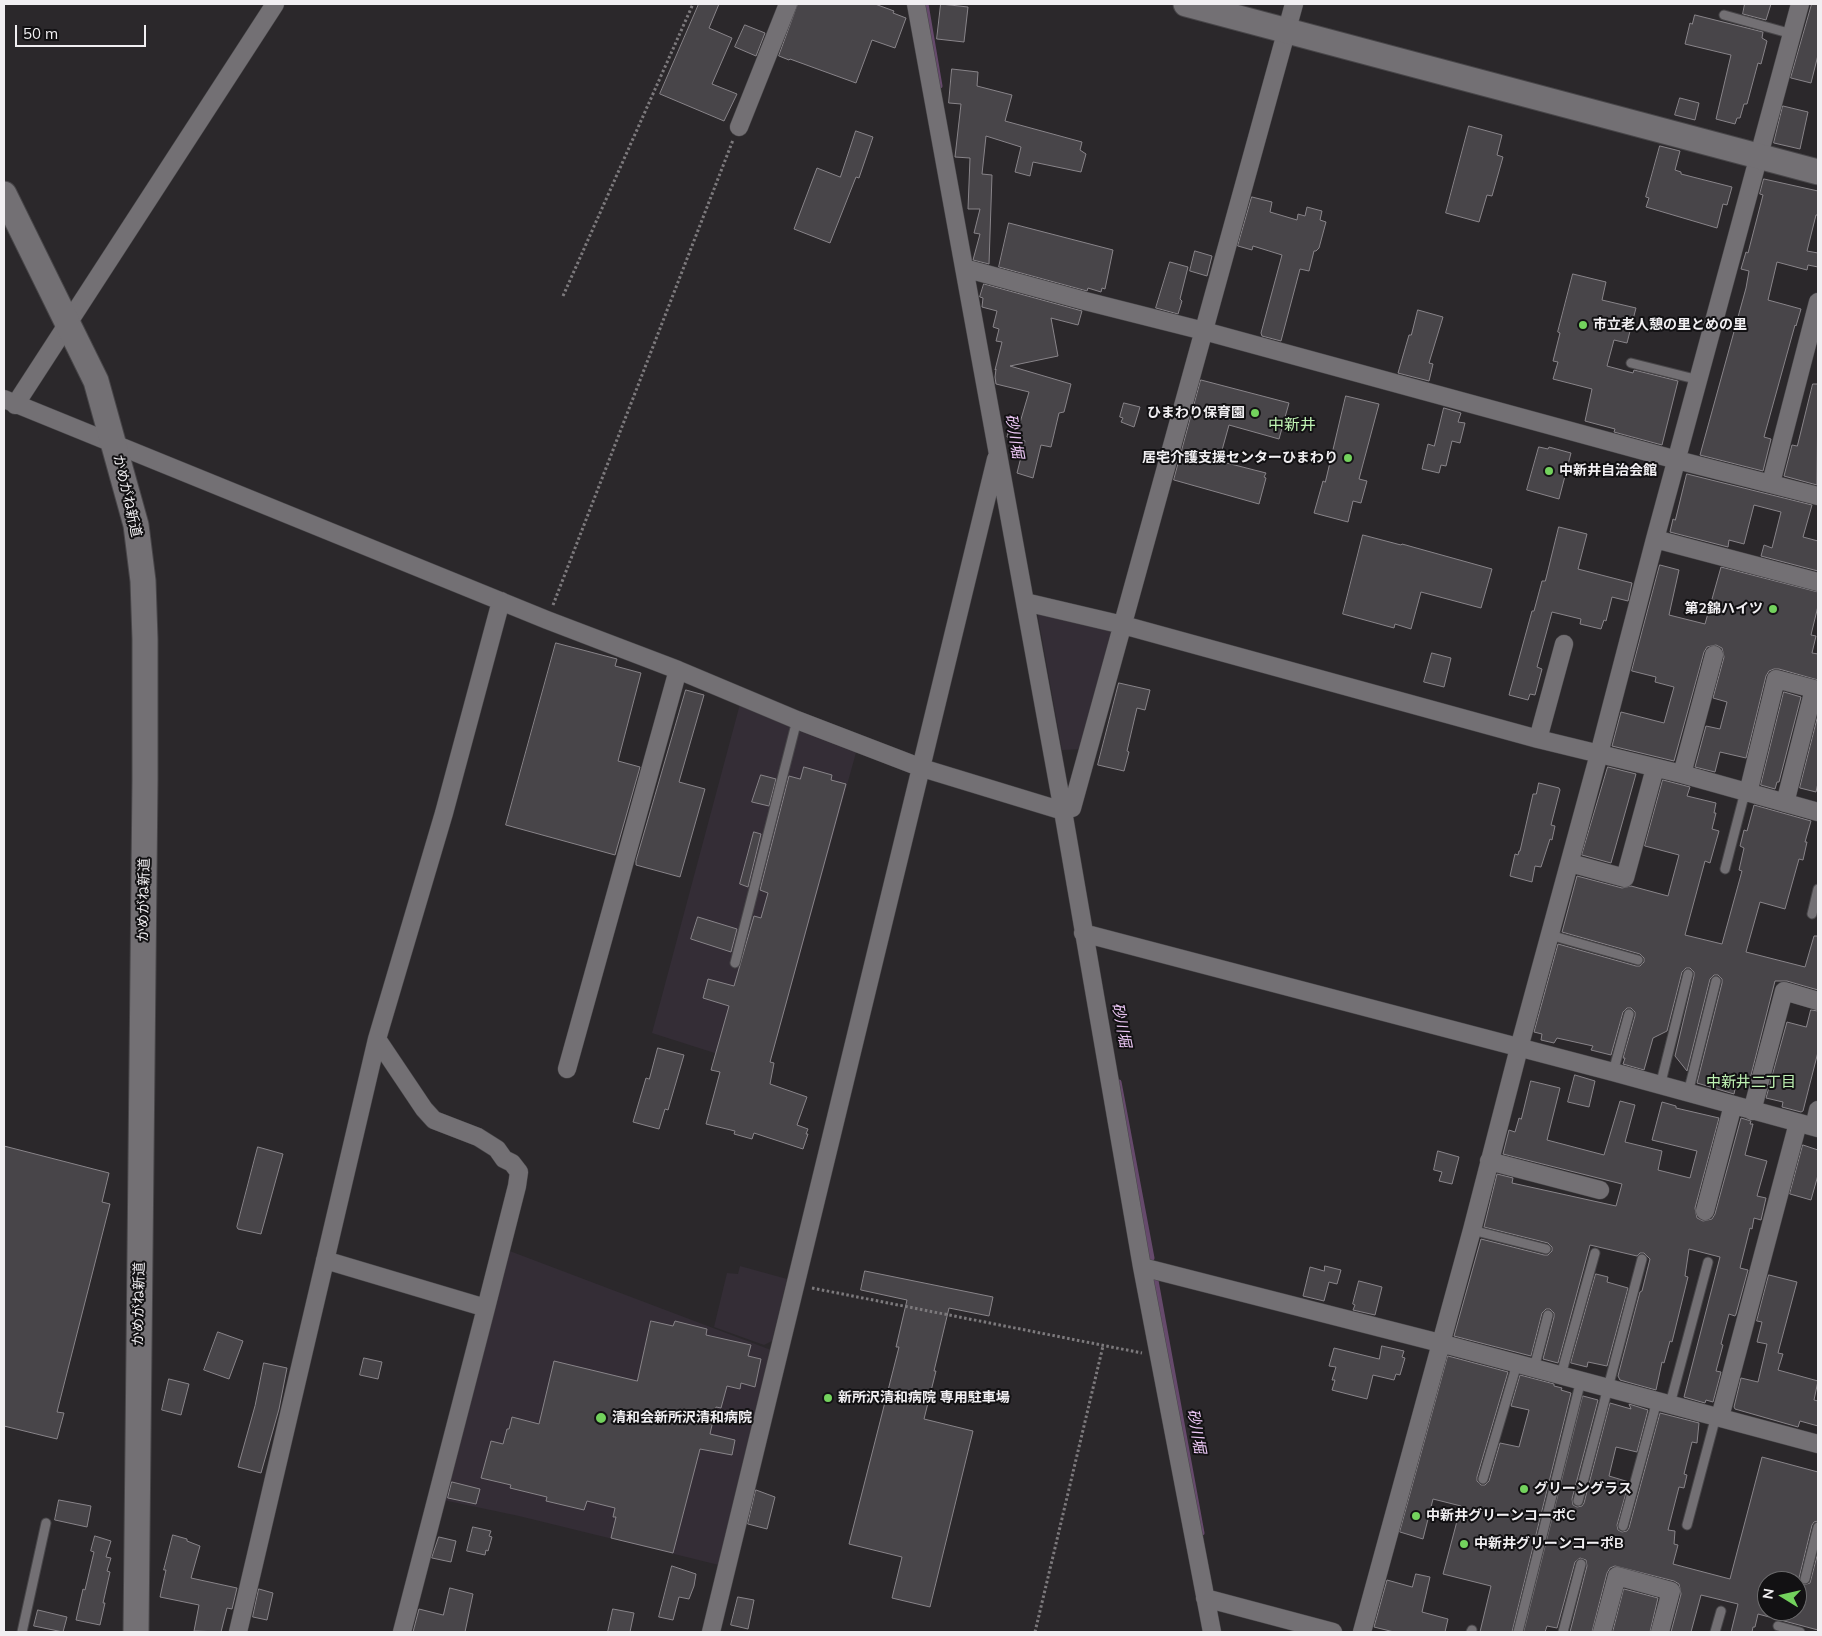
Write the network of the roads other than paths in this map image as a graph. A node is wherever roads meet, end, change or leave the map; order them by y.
1 (275, 4) edge
2 (788, 4) edge
3 (916, 4) edge
4 (1186, 4) edge
5 (1294, 4) edge
6 (1800, 4) edge
7 (1724, 15) dead end
8 (1286, 30) junction
9 (1792, 34) junction
10 (739, 127) road end
11 (1760, 156) junction
12 (1817, 166) edge
13 (4, 194) edge
14 (964, 268) junction
15 (1818, 302) edge
16 (69, 324) junction
17 (1204, 331) junction
18 (1632, 363) dead end
19 (1699, 380) junction
20 (10, 402) edge
21 (115, 445) junction
22 (997, 452) junction
23 (1677, 460) junction
24 (1771, 483) junction
25 (1818, 496) edge
26 (1655, 539) junction
27 (1818, 582) edge
28 (501, 601) junction
29 (1025, 602) junction
30 (1123, 626) junction
31 (1564, 644) dead end
32 (1714, 655) dead end
33 (678, 670) junction
34 (797, 720) junction
35 (1538, 740) junction
36 (1599, 754) junction
37 (922, 768) junction
38 (1655, 768) junction
39 (1682, 774) junction
40 (1746, 792) junction
41 (1785, 803) junction
42 (1063, 811) junction
43 (1818, 812) edge
44 (1570, 863) junction
45 (1725, 869) dead end
46 (1818, 889) edge
47 (1812, 914) dead end
48 (1083, 933) junction
49 (1550, 935) junction
50 (1638, 960) dead end
51 (735, 963) dead end
52 (1688, 974) dead end
53 (1716, 981) dead end
54 (1818, 1001) edge
55 (1629, 1014) dead end
56 (377, 1039) junction
57 (1519, 1048) junction
58 (567, 1069) dead end
59 (1613, 1072) junction
60 (1660, 1086) junction
61 (1688, 1093) junction
62 (1733, 1105) junction
63 (1818, 1110) edge
64 (1752, 1111) junction
65 (1810, 1126) edge
66 (1489, 1161) junction
67 (1600, 1190) dead end
68 (1705, 1211) dead end
69 (1472, 1230) junction
70 (1546, 1249) dead end
71 (1594, 1253) dead end
72 (1642, 1259) dead end
73 (325, 1260) junction
74 (1708, 1262) dead end
75 (1142, 1267) junction
76 (486, 1308) junction
77 (1548, 1315) dead end
78 (1440, 1343) junction
79 (1517, 1364) junction
80 (1534, 1368) junction
81 (1560, 1375) junction
82 (1581, 1380) junction
83 (1608, 1387) junction
84 (1663, 1402) junction
85 (1718, 1417) junction
86 (1818, 1444) edge
87 (1483, 1479) dead end
88 (1578, 1501) dead end
89 (46, 1523) dead end
90 (1687, 1525) dead end
91 (1624, 1526) dead end
92 (1818, 1528) edge
93 (1581, 1564) dead end
94 (1807, 1571) edge
95 (1205, 1598) junction
96 (1721, 1611) dead end
97 (1778, 1626) dead end
98 (22, 1632) edge
99 (136, 1632) edge
100 (238, 1632) edge
101 (402, 1632) edge
102 (711, 1632) edge
103 (1212, 1632) edge
104 (1333, 1632) edge
105 (1362, 1632) edge
106 (1518, 1632) edge
107 (1563, 1632) edge
108 (1602, 1632) edge
109 (1660, 1632) edge
110 (1715, 1632) edge
111 (1800, 1632) edge

1 - 16 street
2 - 10 street
3 - 14 street
4 - 8 street
5 - 8 street
6 - 9 street
7 - 9 lane
8 - 11 street
8 - 17 street
9 - 11 street
11 - 12 street
11 - 19 street
13 - 16 street, かめがね新道
14 - 17 street
14 - 22 street
15 - 24 street
16 - 20 street
16 - 21 street, かめがね新道
17 - 23 street
17 - 30 street
18 - 19 lane
19 - 23 street
20 - 21 street
21 - 28 street
21 - 99 street, かめがね新道
22 - 29 street
22 - 37 street
23 - 24 street
23 - 26 street
24 - 25 street
26 - 27 street
26 - 36 street
28 - 33 street
28 - 56 street
29 - 30 street
29 - 42 street
30 - 35 street
30 - 42 street
31 - 35 street
32 - 39 street
33 - 34 street
33 - 58 street
34 - 37 street
34 - 51 lane
35 - 36 street
36 - 38 street
36 - 44 street
37 - 42 street
37 - 102 street
38 - 39 street
38 - 44 street
39 - 40 street
40 - 41 street
40 - 41 street
40 - 45 lane
41 - 43 street
42 - 48 street
44 - 49 street
46 - 47 lane
48 - 57 street
48 - 75 street
49 - 50 lane
49 - 57 street
52 - 60 lane
53 - 61 lane
54 - 64 street
55 - 59 lane
56 - 73 street
56 - 76 street
57 - 59 street
57 - 66 street
59 - 60 street
60 - 61 street
61 - 62 street
62 - 64 street
62 - 68 street
63 - 65 street
64 - 65 street
65 - 85 street
66 - 67 street
66 - 69 street
69 - 70 lane
69 - 78 street
71 - 81 lane
72 - 83 lane
73 - 76 street
73 - 100 street
74 - 84 lane
75 - 78 street
75 - 95 street
76 - 101 street
77 - 80 lane
78 - 79 street
78 - 105 street
79 - 80 street
79 - 87 lane
80 - 81 street
81 - 82 street
82 - 83 street
82 - 106 lane
83 - 84 street
83 - 88 lane
84 - 85 street
84 - 91 lane
85 - 86 street
85 - 90 lane
89 - 98 lane
92 - 94 lane
93 - 107 lane
95 - 103 street
95 - 104 street
96 - 110 lane
97 - 111 lane
108 - 109 street

